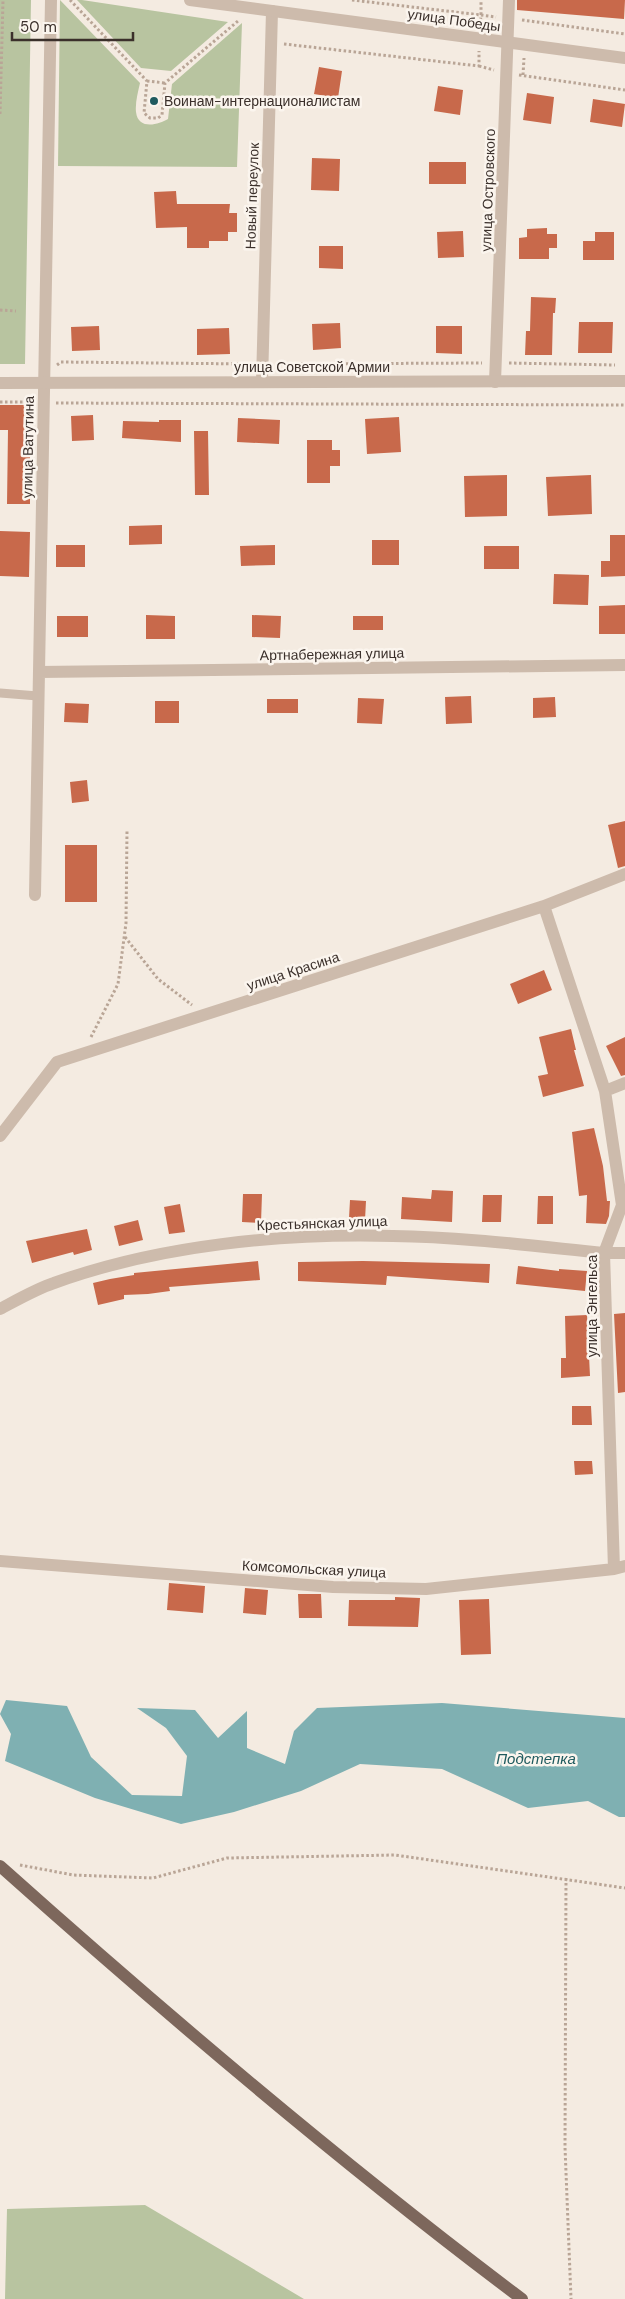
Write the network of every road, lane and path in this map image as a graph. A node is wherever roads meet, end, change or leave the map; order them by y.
1 (3, 0) edge
2 (51, 0) edge
3 (70, 0) edge
4 (190, 0) edge
5 (352, 0) edge
6 (481, 0) edge
7 (509, 0) edge
8 (272, 11) junction
9 (480, 15) junction
10 (523, 20) dead end
11 (245, 22) dead end
12 (625, 34) edge
13 (480, 39) junction
14 (272, 42) junction
15 (508, 43) junction
16 (1, 47) edge
17 (625, 58) edge
18 (479, 66) junction
19 (507, 73) junction
20 (147, 81) junction
21 (165, 83) junction
22 (625, 90) edge
23 (0, 114) edge
24 (0, 310) edge
25 (16, 310) dead end
26 (496, 363) junction
27 (262, 364) junction
28 (625, 365) edge
29 (44, 377) junction
30 (625, 381) edge
31 (262, 382) junction
32 (495, 382) junction
33 (0, 383) edge
34 (0, 402) edge
35 (44, 403) junction
36 (625, 405) edge
37 (625, 665) edge
38 (39, 672) junction
39 (0, 693) edge
40 (38, 696) junction
41 (127, 830) dead end
42 (625, 874) edge
43 (35, 895) dead end
44 (544, 906) junction
45 (125, 937) junction
46 (204, 1015) junction
47 (83, 1053) junction
48 (625, 1083) edge
49 (605, 1091) junction
50 (0, 1136) edge
51 (604, 1253) junction
52 (625, 1253) edge
53 (0, 1309) edge
54 (0, 1561) edge
55 (619, 1568) edge
56 (18, 1864) dead end
57 (0, 1866) edge
58 (566, 1878) junction
59 (625, 1888) edge
60 (522, 2299) edge
61 (571, 2299) edge

1 - 16 path
2 - 29 street, улица Ватутина
3 - 20 path
4 - 8 street, улица Победы
5 - 9 path
6 - 9 path
7 - 15 street, улица Островского
8 - 13 street, улица Победы
8 - 14 street, Новый переулок
9 - 13 path
10 - 12 path
11 - 21 path
13 - 15 street, улица Победы
13 - 18 path
14 - 18 path
14 - 27 street, Новый переулок
15 - 17 street, улица Победы
15 - 19 street, улица Островского
16 - 23 path
18 - 19 path
19 - 22 path
19 - 26 street, улица Островского
20 - 21 path
20 - 21 path
24 - 25 path
26 - 27 path
26 - 28 path
26 - 32 street, улица Островского
27 - 29 path
27 - 31 street, Новый переулок
29 - 31 street, улица Советской Армии
29 - 33 street, улица Советской Армии
29 - 35 street, улица Ватутина
30 - 32 street, улица Советской Армии
31 - 32 street, улица Советской Армии
34 - 35 path
35 - 36 path
35 - 38 street, улица Ватутина
37 - 38 street, Артнабережная улица
38 - 40 street, улица Ватутина
39 - 40 lane
40 - 43 street, улица Ватутина
41 - 45 path
42 - 44 street, улица Красина
44 - 46 street, улица Красина
44 - 49 street, улица Энгельса
45 - 46 path
45 - 47 path
46 - 47 street, улица Красина
47 - 50 street, улица Красина
48 - 49 street
49 - 51 street, улица Энгельса
51 - 52 street, Крестьянская улица
51 - 53 street, Крестьянская улица
51 - 55 street, улица Энгельса
54 - 55 street, Комсомольская улица
56 - 58 path
57 - 60 main road
58 - 59 path
58 - 61 path

